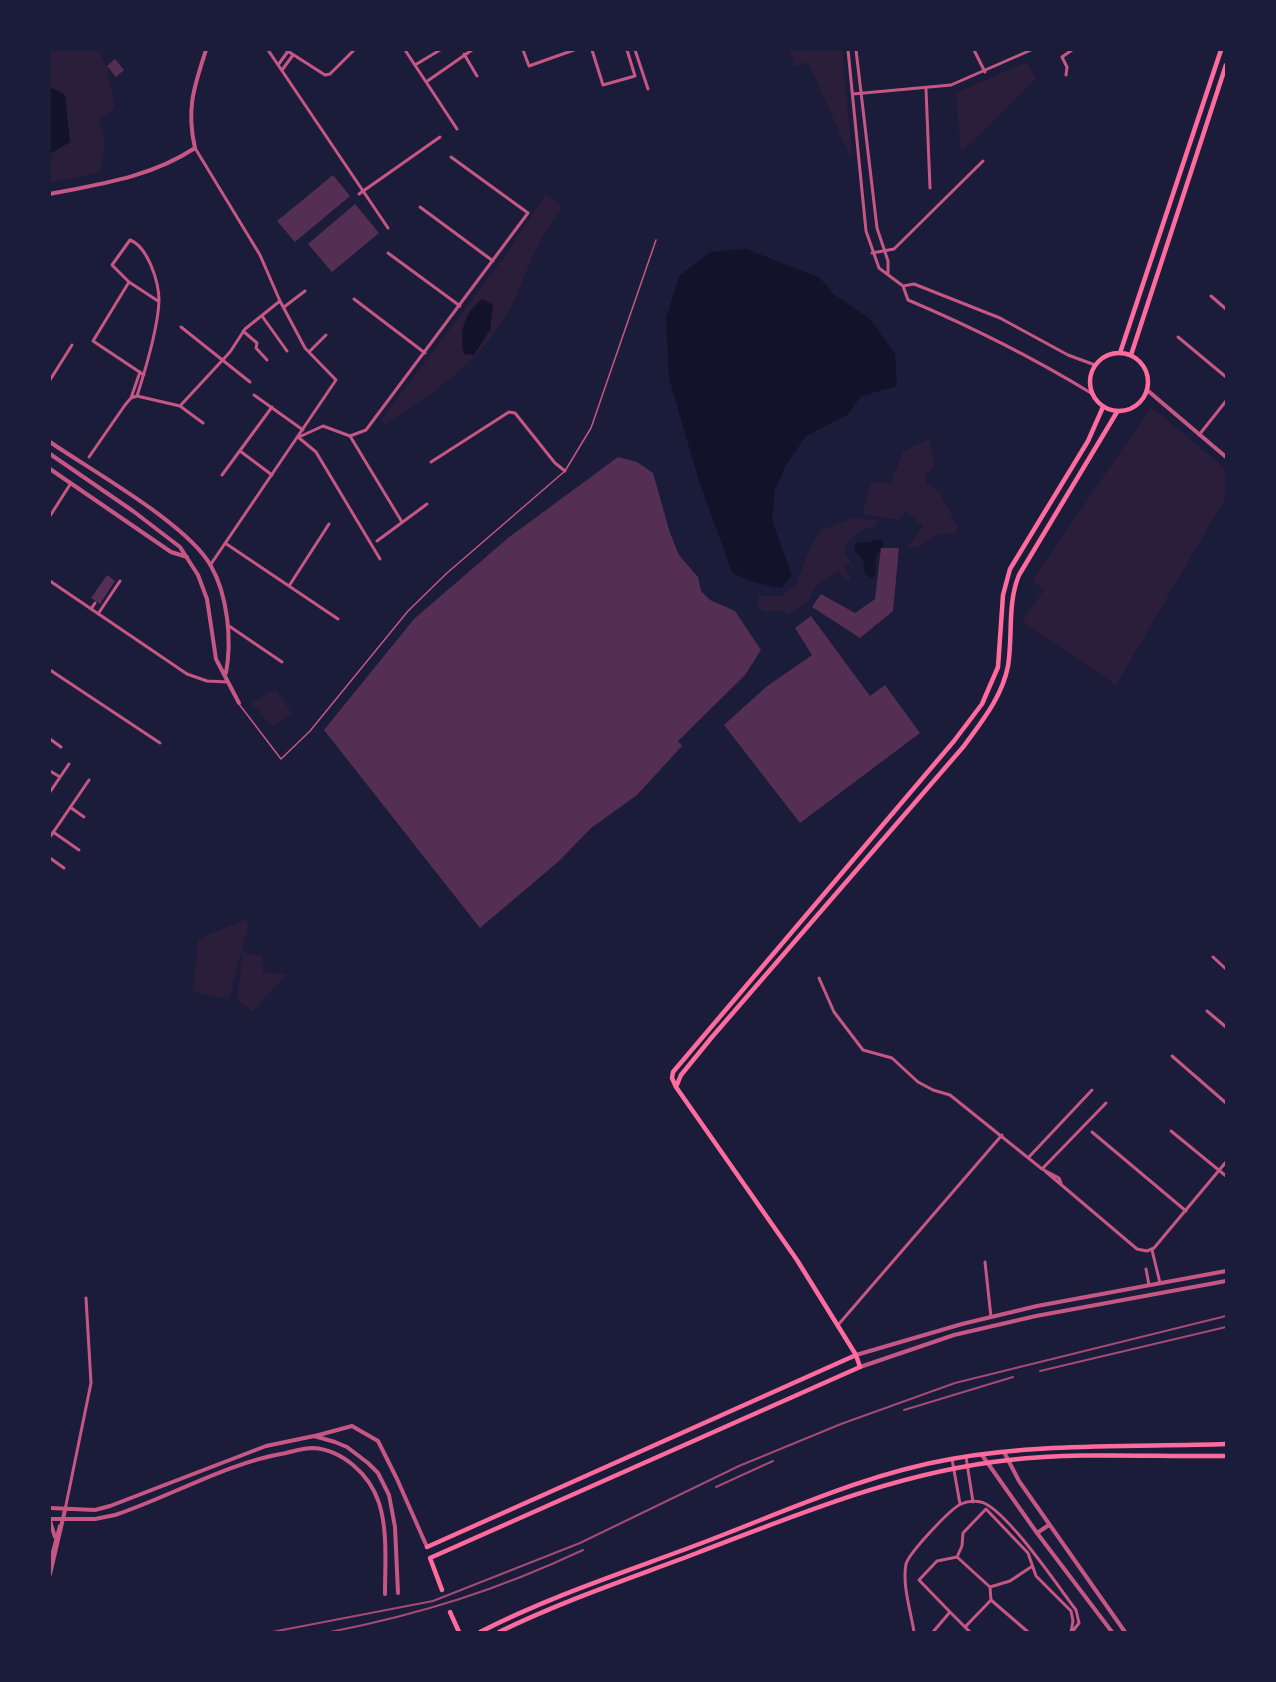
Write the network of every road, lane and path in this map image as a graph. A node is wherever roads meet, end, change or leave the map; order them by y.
1 (206, 50) edge
2 (268, 50) edge
3 (288, 50) edge
4 (354, 50) edge
5 (405, 50) edge
6 (440, 50) edge
7 (472, 50) edge
8 (523, 50) edge
9 (574, 50) edge
10 (592, 50) edge
11 (627, 50) edge
12 (635, 50) edge
13 (848, 50) edge
14 (856, 50) edge
15 (974, 50) edge
16 (1031, 50) edge
17 (1071, 50) edge
18 (1221, 50) edge
19 (464, 54) junction
20 (293, 55) junction
21 (278, 65) junction
22 (415, 65) junction
23 (1227, 65) edge
24 (282, 70) junction
25 (985, 72) junction
26 (1226, 73) edge
27 (1066, 75) dead end
28 (477, 76) dead end
29 (426, 81) junction
30 (648, 89) dead end
31 (926, 89) junction
32 (861, 93) junction
33 (853, 94) junction
34 (457, 129) dead end
35 (440, 137) dead end
36 (195, 148) junction
37 (451, 157) dead end
38 (983, 160) dead end
39 (930, 188) dead end
40 (363, 191) junction
41 (359, 194) dead end
42 (50, 195) edge
43 (420, 207) dead end
44 (388, 228) dead end
45 (656, 240) dead end
46 (884, 250) junction
47 (388, 253) dead end
48 (872, 253) junction
49 (493, 261) junction
50 (888, 273) junction
51 (129, 282) junction
52 (903, 286) junction
53 (305, 291) dead end
54 (1211, 296) dead end
55 (354, 299) dead end
56 (280, 300) junction
57 (159, 301) junction
58 (460, 306) junction
59 (284, 307) junction
60 (1227, 309) edge
61 (261, 316) junction
62 (181, 327) dead end
63 (243, 331) junction
64 (326, 335) dead end
65 (1178, 337) dead end
66 (72, 345) dead end
67 (287, 351) dead end
68 (309, 352) junction
69 (425, 353) junction
70 (1120, 353) junction
71 (1131, 355) junction
72 (267, 360) dead end
73 (221, 362) junction
74 (1095, 365) junction
75 (142, 373) junction
76 (1227, 377) edge
77 (50, 380) edge
78 (139, 381) junction
79 (250, 382) dead end
80 (1147, 390) junction
81 (1091, 393) junction
82 (254, 395) dead end
83 (137, 396) junction
84 (131, 398) junction
85 (1227, 401) edge
86 (180, 406) junction
87 (272, 407) junction
88 (1103, 407) junction
89 (1117, 412) junction
90 (203, 423) dead end
91 (303, 430) junction
92 (1199, 435) junction
93 (350, 436) junction
94 (298, 437) junction
95 (50, 442) edge
96 (240, 451) junction
97 (50, 454) edge
98 (89, 457) dead end
99 (1227, 457) edge
100 (431, 462) dead end
101 (50, 469) edge
102 (565, 471) junction
103 (222, 475) dead end
104 (272, 475) junction
105 (71, 483) junction
106 (427, 504) dead end
107 (50, 516) edge
108 (402, 522) junction
109 (329, 524) dead end
110 (377, 542) dead end
111 (225, 543) junction
112 (187, 557) junction
113 (380, 559) dead end
114 (211, 564) junction
115 (50, 581) edge
116 (120, 581) dead end
117 (289, 586) junction
118 (95, 603) dead end
119 (91, 609) junction
120 (98, 614) junction
121 (338, 619) dead end
122 (226, 625) junction
123 (282, 662) dead end
124 (50, 670) edge
125 (226, 674) junction
126 (228, 682) junction
127 (239, 703) joint
128 (50, 739) edge
129 (160, 743) dead end
130 (61, 747) dead end
131 (69, 764) dead end
132 (50, 771) edge
133 (60, 777) junction
134 (89, 780) dead end
135 (50, 792) edge
136 (70, 807) junction
137 (84, 817) dead end
138 (52, 832) junction
139 (50, 837) edge
140 (79, 850) dead end
141 (50, 858) edge
142 (64, 868) dead end
143 (1213, 957) dead end
144 (1227, 969) edge
145 (819, 978) dead end
146 (1207, 1011) dead end
147 (1227, 1027) edge
148 (1172, 1056) dead end
149 (676, 1087) junction
150 (1092, 1090) dead end
151 (1106, 1103) dead end
152 (1227, 1103) edge
153 (1171, 1131) dead end
154 (1092, 1132) dead end
155 (1002, 1135) junction
156 (1028, 1158) junction
157 (1227, 1162) edge
158 (1043, 1170) junction
159 (1220, 1170) junction
160 (1227, 1176) edge
161 (1186, 1211) junction
162 (1152, 1250) junction
163 (985, 1262) dead end
164 (1146, 1269) dead end
165 (1227, 1271) edge
166 (1227, 1281) edge
167 (1160, 1283) junction
168 (1149, 1285) junction
169 (86, 1298) dead end
170 (991, 1317) junction
171 (838, 1325) junction
172 (856, 1354) junction
173 (860, 1367) junction
174 (314, 1436) junction
175 (1227, 1444) edge
176 (1044, 1448) junction
177 (1004, 1452) junction
178 (982, 1455) junction
179 (1227, 1456) edge
180 (966, 1457) junction
181 (1045, 1457) junction
182 (952, 1459) junction
183 (1008, 1460) junction
184 (987, 1463) junction
185 (968, 1467) junction
186 (954, 1469) junction
187 (177, 1480) junction
188 (180, 1489) junction
189 (974, 1502) junction
190 (960, 1504) junction
191 (50, 1508) edge
192 (65, 1510) junction
193 (50, 1520) edge
194 (61, 1523) junction
195 (1049, 1525) junction
196 (1036, 1533) junction
197 (56, 1541) junction
198 (427, 1547) joint
199 (957, 1557) junction
200 (50, 1563) edge
201 (1031, 1567) junction
202 (50, 1574) edge
203 (990, 1587) junction
204 (442, 1590) dead end
205 (398, 1593) dead end
206 (385, 1594) dead end
207 (991, 1600) junction
208 (450, 1612) dead end
209 (950, 1612) junction
210 (965, 1627) junction
211 (459, 1632) edge
212 (480, 1632) edge
213 (499, 1632) edge
214 (914, 1632) edge
215 (933, 1632) edge
216 (970, 1632) edge
217 (1028, 1632) edge
218 (1072, 1632) edge
219 (1112, 1632) edge
220 (1125, 1632) edge

1 - 36 street
2 - 21 street
3 - 20 street
3 - 21 street
4 - 20 street
5 - 22 street
6 - 22 street
7 - 19 street
8 - 9 street
10 - 11 street
12 - 30 street
13 - 33 street
14 - 32 street
15 - 25 street
16 - 25 street
17 - 27 street
18 - 70 main road
19 - 28 street
19 - 29 street
20 - 24 street
21 - 24 street
22 - 29 street
23 - 26 main road
24 - 40 street
25 - 31 street
26 - 71 main road
29 - 34 street
31 - 32 street
31 - 39 street
32 - 33 street
32 - 46 street
33 - 48 street
35 - 40 street
36 - 42 street
36 - 56 street
37 - 49 street
38 - 46 street
40 - 41 street
40 - 44 street
43 - 49 street
45 - 102 lane
46 - 48 street
46 - 50 street
47 - 58 street
48 - 50 street
49 - 58 street
50 - 52 street
51 - 57 street
51 - 57 street
51 - 75 street
52 - 74 street
52 - 81 street
53 - 59 street
54 - 60 street
55 - 69 street
56 - 59 street
56 - 61 street
57 - 75 street
58 - 69 street
59 - 68 street
61 - 63 street
61 - 67 street
62 - 73 street
63 - 72 street
63 - 73 street
64 - 68 street
65 - 76 street
66 - 77 street
68 - 91 street
69 - 93 street
70 - 71 main road
70 - 74 main road
71 - 80 main road
73 - 79 street
73 - 86 street
74 - 81 main road
75 - 78 street
78 - 83 street
78 - 84 street
80 - 89 main road
80 - 92 street
81 - 88 main road
82 - 87 street
83 - 84 street
83 - 86 street
84 - 98 street
85 - 92 street
86 - 90 street
87 - 91 street
87 - 96 street
88 - 89 main road
88 - 149 main road
89 - 149 main road
91 - 94 street
92 - 99 street
93 - 94 street
93 - 108 street
94 - 104 street
94 - 113 street
95 - 114 street
96 - 103 street
96 - 104 street
97 - 112 street
100 - 102 street
101 - 105 street
102 - 127 lane
104 - 111 street
105 - 107 street
105 - 112 street
106 - 108 street
108 - 110 street
109 - 117 street
111 - 114 street
111 - 117 street
112 - 125 street
114 - 122 street
115 - 119 street
116 - 120 street
117 - 121 street
118 - 119 street
119 - 120 street
120 - 126 street
122 - 123 street
122 - 125 street
124 - 129 street
125 - 126 street
126 - 127 street
128 - 130 street
131 - 133 street
132 - 133 street
133 - 135 street
134 - 136 street
136 - 137 street
136 - 138 street
138 - 139 street
138 - 140 street
141 - 142 street
143 - 144 street
145 - 155 street
146 - 147 street
148 - 152 street
149 - 171 main road
150 - 156 street
151 - 158 street
153 - 159 street
154 - 161 street
155 - 156 street
155 - 171 street
156 - 158 street
157 - 159 street
158 - 162 street
159 - 160 street
159 - 161 street
161 - 162 street
162 - 167 street
163 - 170 street
164 - 168 street
165 - 167 street
166 - 173 street
167 - 168 street
168 - 170 street
169 - 192 street
170 - 172 street
171 - 172 main road
172 - 173 main road
172 - 198 main road
173 - 204 main road
174 - 187 street
174 - 198 street
174 - 205 street
175 - 176 main road
176 - 177 main road
176 - 181 main road
177 - 178 main road
177 - 183 street
178 - 180 main road
178 - 184 street
179 - 181 main road
180 - 182 main road
180 - 185 street
181 - 183 main road
182 - 186 street
182 - 212 main road
183 - 184 main road
183 - 195 street
184 - 185 main road
184 - 196 street
185 - 186 main road
185 - 189 street
186 - 190 street
186 - 213 main road
187 - 188 street
187 - 192 street
188 - 194 street
188 - 206 street
189 - 190 street
189 - 218 street
190 - 214 street
191 - 192 street
192 - 194 street
193 - 194 street
193 - 197 street
194 - 197 street
194 - 202 street
195 - 196 street
195 - 220 street
196 - 219 street
197 - 200 street
199 - 201 street
199 - 203 street
199 - 209 street
201 - 203 street
201 - 218 street
203 - 207 street
207 - 210 street
207 - 217 street
208 - 211 main road
209 - 210 street
209 - 215 street
210 - 216 street

